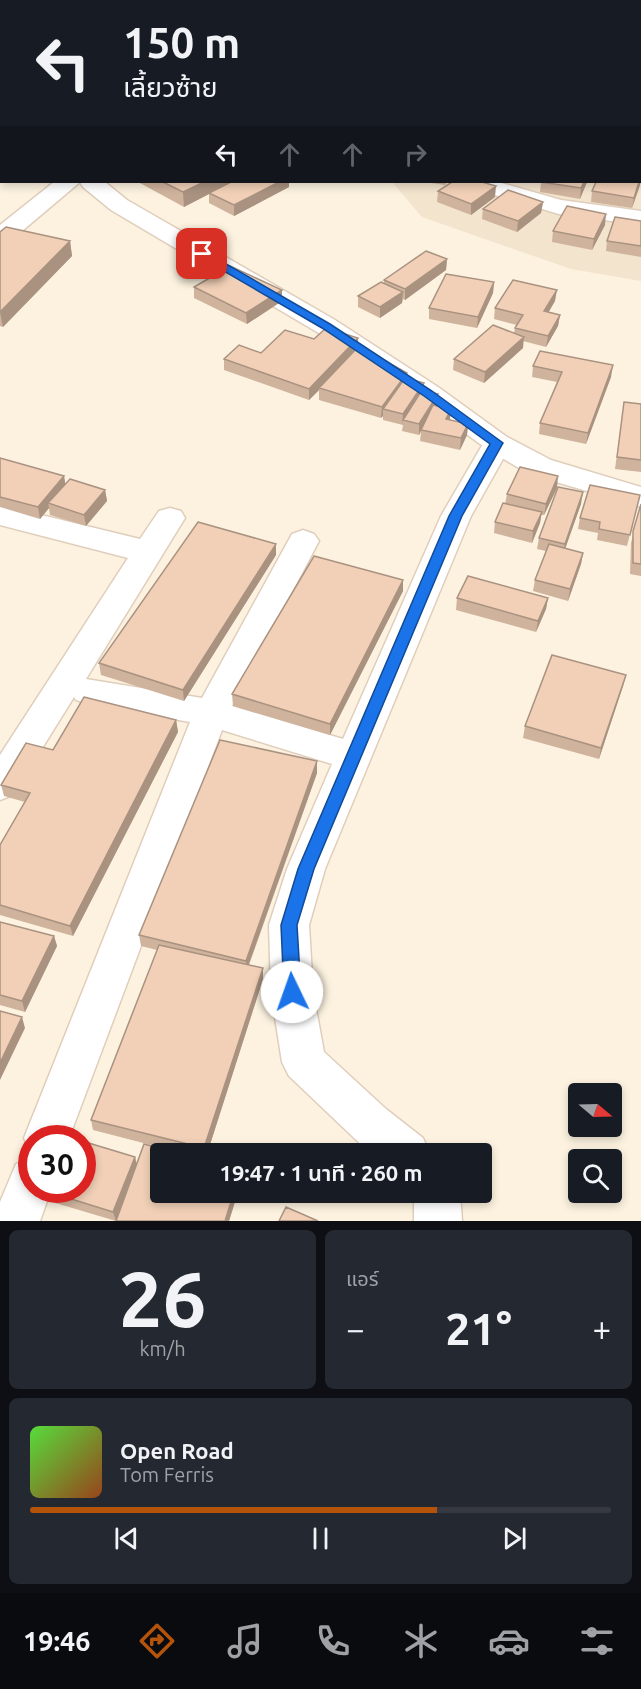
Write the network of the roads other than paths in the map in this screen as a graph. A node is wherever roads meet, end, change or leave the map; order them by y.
1 (67, 183) edge
2 (92, 183) edge
3 (479, 183) edge
4 (641, 218) edge
5 (0, 237) edge
6 (497, 443) junction
7 (641, 497) edge
8 (0, 515) edge
9 (170, 518) dead end
10 (303, 541) dead end
11 (148, 552) junction
12 (88, 690) dead end
13 (211, 713) junction
14 (352, 756) junction
15 (0, 785) edge
16 (52, 1125) edge
17 (393, 1143) edge
18 (23, 1203) edge
19 (437, 1203) edge
20 (16, 1221) edge
21 (438, 1221) edge

1 - 5 street
2 - 6 street
3 - 4 street
6 - 7 street
6 - 14 street
8 - 11 street
9 - 11 street
10 - 13 street
11 - 15 street
12 - 13 street
13 - 14 street
13 - 16 street
14 - 17 street
18 - 20 street
19 - 21 street

